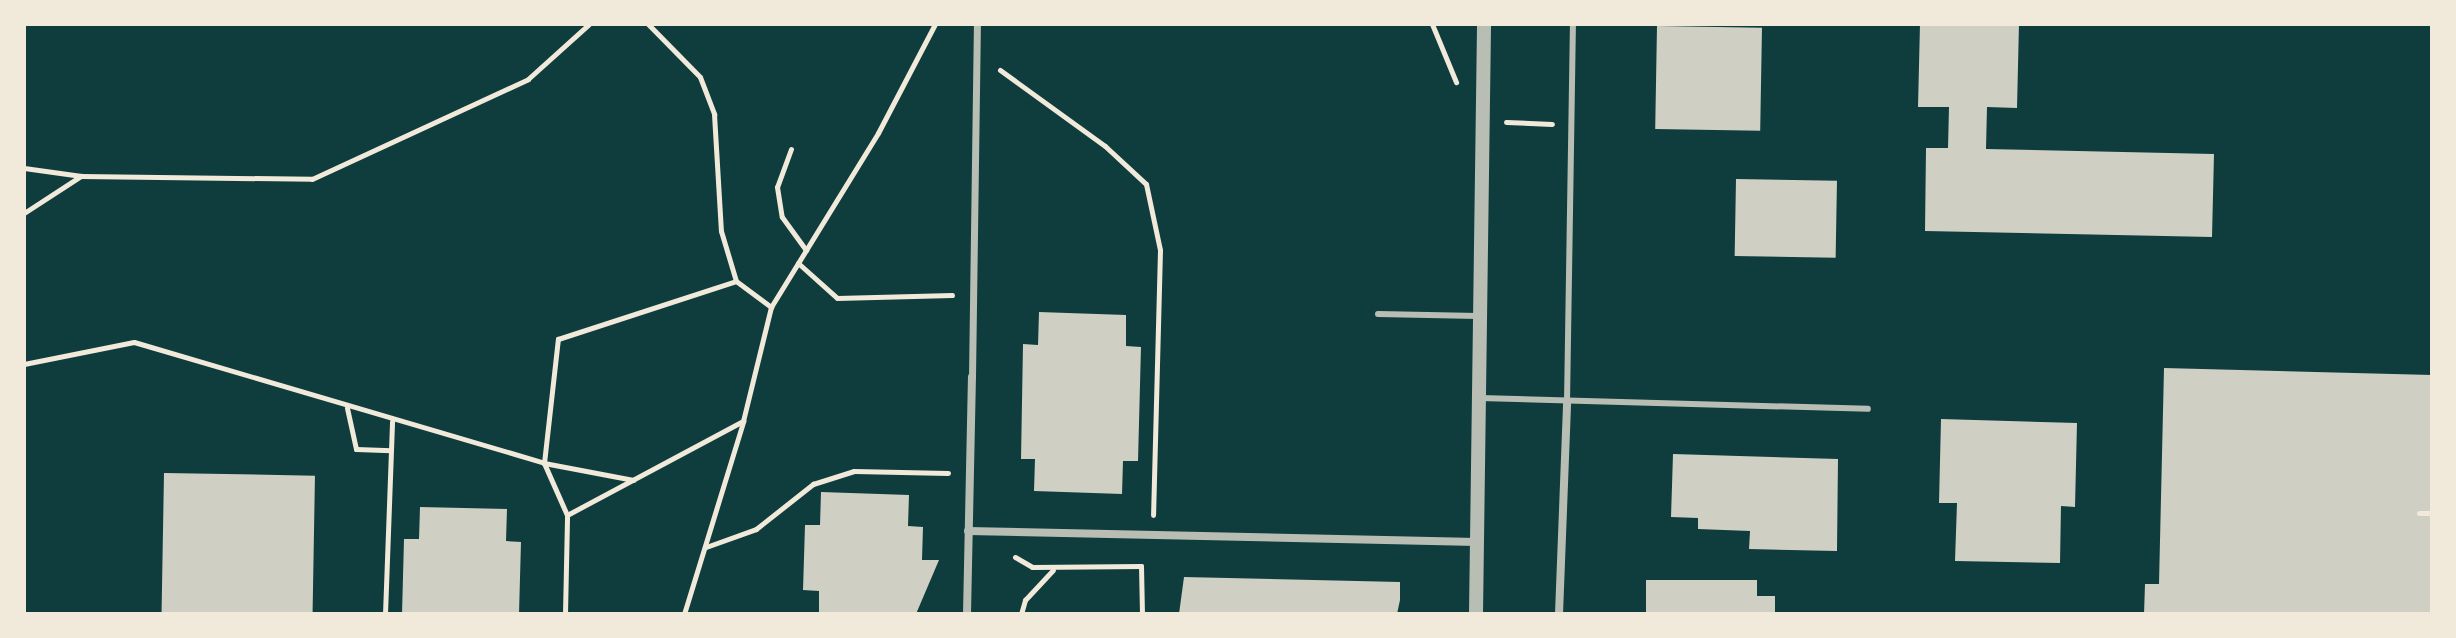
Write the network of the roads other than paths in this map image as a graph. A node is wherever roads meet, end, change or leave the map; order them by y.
1 (977, 24) edge
2 (1484, 24) edge
3 (1573, 24) edge
4 (1378, 314) dead end
5 (1481, 316) junction
6 (972, 377) joint
7 (1480, 398) junction
8 (1567, 402) junction
9 (1868, 409) dead end
10 (968, 531) junction
11 (1477, 542) junction
12 (967, 614) edge
13 (1476, 614) edge
14 (1559, 614) edge

1 - 6 street
2 - 5 street
3 - 8 lane
4 - 5 lane
5 - 7 street
6 - 10 street
7 - 8 lane
7 - 11 street
8 - 9 lane
8 - 14 street
10 - 11 street
10 - 12 street
11 - 13 street

